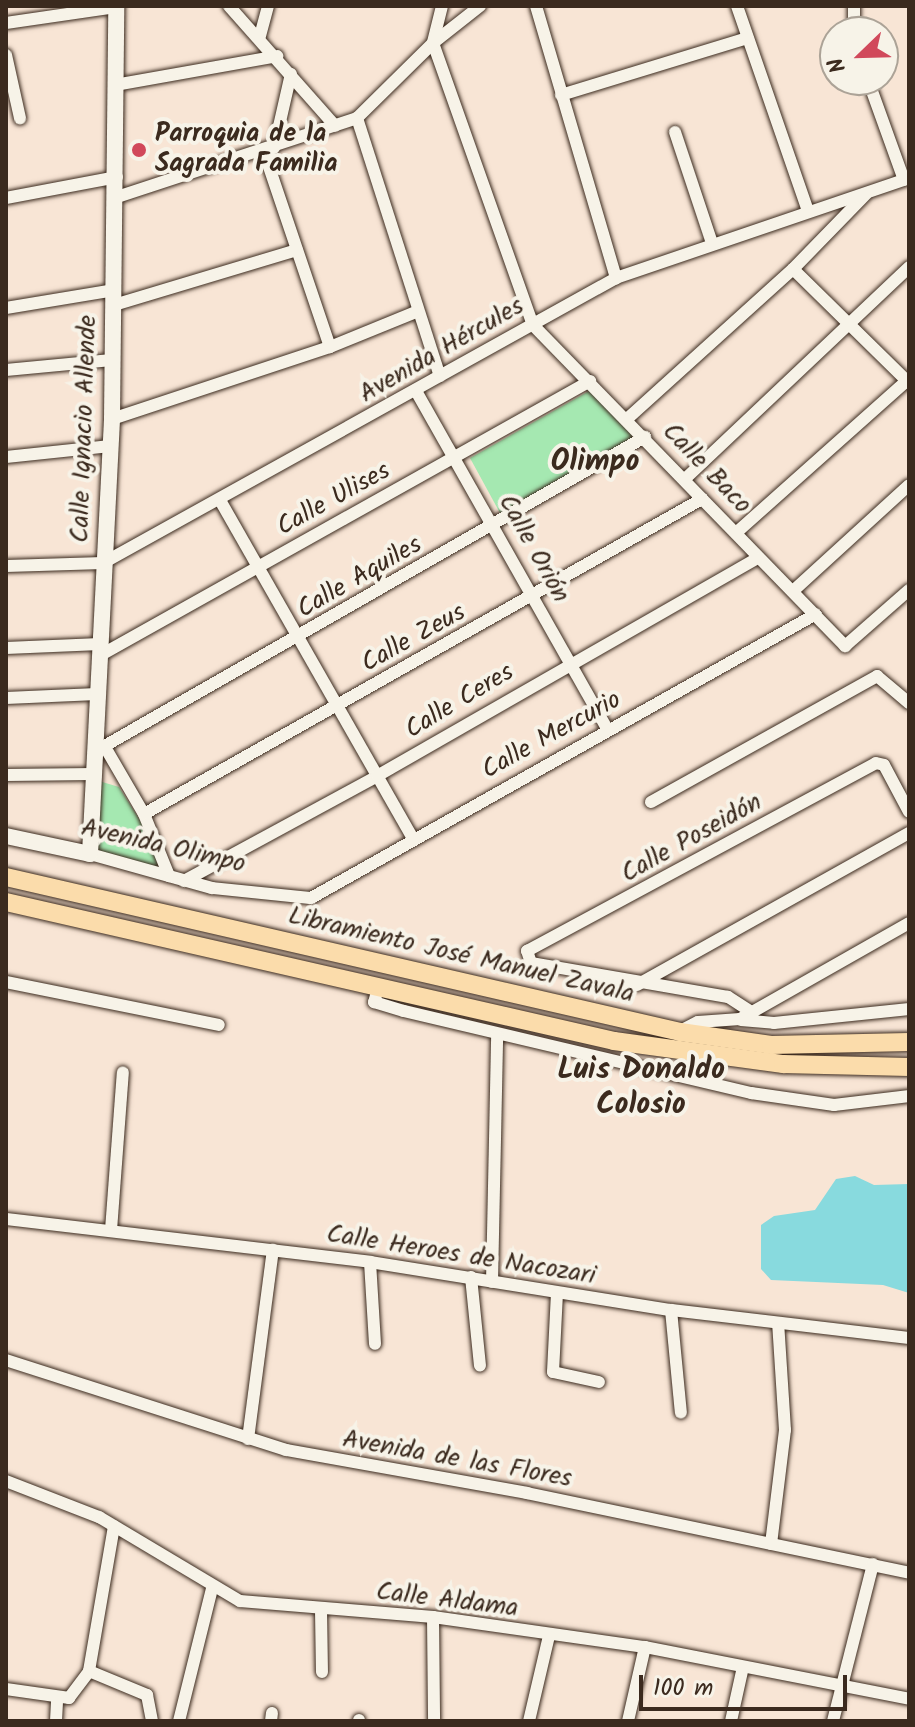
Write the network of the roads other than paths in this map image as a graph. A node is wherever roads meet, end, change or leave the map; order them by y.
1 (116, 6) edge
2 (229, 6) edge
3 (268, 6) edge
4 (442, 6) edge
5 (480, 6) edge
6 (536, 6) edge
7 (737, 6) edge
8 (6, 23) edge
9 (260, 36) junction
10 (748, 38) junction
11 (433, 43) junction
12 (6, 55) edge
13 (277, 56) junction
14 (291, 74) junction
15 (115, 85) junction
16 (561, 95) junction
17 (874, 96) edge
18 (20, 118) dead end
19 (357, 118) junction
20 (335, 126) junction
21 (675, 132) dead end
22 (269, 150) junction
23 (117, 177) junction
24 (906, 179) edge
25 (869, 191) junction
26 (117, 197) junction
27 (6, 198) edge
28 (808, 211) junction
29 (712, 243) junction
30 (297, 250) junction
31 (909, 267) edge
32 (793, 269) junction
33 (616, 278) junction
34 (115, 298) junction
35 (6, 308) edge
36 (418, 311) junction
37 (850, 322) junction
38 (533, 325) junction
39 (330, 347) junction
40 (112, 360) junction
41 (6, 370) edge
42 (440, 376) junction
43 (590, 381) junction
44 (908, 381) edge
45 (416, 391) junction
46 (112, 419) junction
47 (627, 419) junction
48 (645, 437) junction
49 (110, 446) junction
50 (6, 457) edge
51 (453, 458) junction
52 (686, 478) junction
53 (909, 485) edge
54 (702, 499) junction
55 (221, 502) junction
56 (496, 525) junction
57 (737, 532) junction
58 (757, 558) junction
59 (103, 563) junction
60 (6, 566) edge
61 (258, 567) junction
62 (909, 590) edge
63 (793, 591) junction
64 (537, 597) junction
65 (816, 614) junction
66 (299, 638) junction
67 (6, 648) edge
68 (99, 650) junction
69 (568, 663) junction
70 (97, 694) junction
71 (6, 698) edge
72 (909, 703) edge
73 (337, 706) junction
74 (608, 730) junction
75 (99, 750) junction
76 (93, 774) junction
77 (6, 775) edge
78 (377, 776) junction
79 (651, 802) dead end
80 (909, 812) edge
81 (144, 814) junction
82 (909, 833) edge
83 (6, 836) edge
84 (414, 840) junction
85 (90, 854) junction
86 (169, 876) junction
87 (6, 877) edge
88 (184, 881) junction
89 (311, 898) joint
90 (6, 902) edge
91 (909, 923) edge
92 (6, 982) edge
93 (637, 985) junction
94 (377, 994) junction
95 (909, 1009) edge
96 (753, 1013) junction
97 (740, 1019) junction
98 (219, 1025) dead end
99 (680, 1032) junction
100 (497, 1036) junction
101 (909, 1042) edge
102 (909, 1067) edge
103 (123, 1072) dead end
104 (909, 1096) edge
105 (6, 1219) edge
106 (111, 1230) junction
107 (273, 1250) junction
108 (370, 1262) junction
109 (471, 1277) junction
110 (492, 1282) junction
111 (557, 1293) junction
112 (671, 1310) junction
113 (778, 1323) junction
114 (909, 1338) edge
115 (375, 1344) dead end
116 (6, 1360) edge
117 (480, 1366) dead end
118 (599, 1382) dead end
119 (681, 1413) dead end
120 (248, 1439) junction
121 (6, 1481) edge
122 (114, 1526) junction
123 (771, 1544) junction
124 (873, 1564) junction
125 (909, 1573) edge
126 (212, 1589) junction
127 (321, 1610) junction
128 (433, 1617) junction
129 (549, 1636) junction
130 (645, 1647) junction
131 (743, 1667) junction
132 (89, 1671) junction
133 (322, 1672) dead end
134 (841, 1685) junction
135 (6, 1689) edge
136 (63, 1699) junction
137 (909, 1699) edge
138 (56, 1721) edge
139 (152, 1721) edge
140 (179, 1721) edge
141 (434, 1721) edge
142 (529, 1721) edge
143 (628, 1721) edge
144 (731, 1721) edge
145 (833, 1721) edge

1 - 8 street
1 - 15 street, Calle Ignacio Allende
2 - 9 street
3 - 9 street
4 - 11 street
5 - 11 street
6 - 16 street
7 - 10 street
9 - 13 street
10 - 16 street
10 - 28 street
11 - 19 street
11 - 38 street
12 - 18 street
13 - 14 street
13 - 15 street
14 - 20 street
14 - 22 street
15 - 23 street, Calle Ignacio Allende
16 - 33 street
17 - 24 street
19 - 20 street
19 - 36 street
20 - 22 street
21 - 29 street
22 - 26 street
22 - 30 street
23 - 26 street, Calle Ignacio Allende
23 - 27 street
24 - 25 street, Avenida Hércules
25 - 28 street, Avenida Hércules
25 - 32 street
26 - 34 street, Calle Ignacio Allende
28 - 29 street, Avenida Hércules
29 - 33 street, Avenida Hércules
30 - 34 street
30 - 39 street
31 - 37 street
32 - 37 street
32 - 47 street
33 - 38 street, Avenida Hércules
34 - 35 street
34 - 40 street, Calle Ignacio Allende
36 - 39 street
36 - 42 street
37 - 44 street
37 - 52 street
38 - 42 street, Avenida Hércules
38 - 43 street, Calle Baco
39 - 46 street
40 - 41 street
40 - 46 street, Calle Ignacio Allende
42 - 45 street, Avenida Hércules
43 - 47 street, Calle Baco
43 - 51 street, Calle Ulises
44 - 57 street
45 - 51 street, Calle Orión
45 - 55 street, Avenida Hércules
46 - 49 street, Calle Ignacio Allende
47 - 48 street, Calle Baco
48 - 52 street, Calle Baco
48 - 56 street, Calle Aquiles
49 - 50 street
49 - 59 street, Calle Ignacio Allende
51 - 56 street, Calle Orión
51 - 61 street, Calle Ulises
52 - 54 street, Calle Baco
53 - 63 street
54 - 57 street, Calle Baco
54 - 64 street, Calle Zeus
55 - 59 street, Avenida Hércules
55 - 61 street
56 - 64 street, Calle Orión
56 - 66 street, Calle Aquiles
57 - 58 street, Calle Baco
58 - 63 street, Calle Baco
58 - 69 street, Calle Ceres
59 - 60 street, Avenida Hércules
59 - 68 street, Calle Ignacio Allende
61 - 66 street
61 - 68 street, Calle Ulises
62 - 65 street, Calle Baco
63 - 65 street, Calle Baco
64 - 69 street, Calle Orión
64 - 73 street, Calle Zeus
65 - 74 street, Calle Mercurio
66 - 73 street
66 - 75 street, Calle Aquiles
67 - 68 street
68 - 70 street, Calle Ignacio Allende
69 - 74 street, Calle Orión
69 - 78 street, Calle Ceres
70 - 71 street
70 - 75 street, Calle Ignacio Allende
72 - 79 street
73 - 78 street
73 - 81 street, Calle Zeus
74 - 84 street, Calle Mercurio
75 - 76 street, Calle Ignacio Allende
75 - 81 street
76 - 77 street
76 - 85 street, Calle Ignacio Allende
78 - 84 street
78 - 88 street, Calle Ceres
80 - 93 street, Calle Poseidón
81 - 86 street
82 - 93 street
83 - 85 street, Avenida Olimpo
84 - 89 street, Calle Mercurio
85 - 86 street, Avenida Olimpo
86 - 88 street, Avenida Olimpo
87 - 99 main road, Libramiento José Manuel Zavala
88 - 89 street, Avenida Olimpo
90 - 94 main road, Libramiento José Manuel Zavala
91 - 96 street
92 - 98 street
93 - 96 street
94 - 100 street
94 - 102 main road, Libramiento José Manuel Zavala
95 - 97 street
96 - 97 street
97 - 99 street
99 - 101 main road, Libramiento José Manuel Zavala
100 - 104 street
100 - 110 street
103 - 106 street
105 - 106 street, Calle Heroes de Nacozari
106 - 107 street, Calle Heroes de Nacozari
107 - 108 street, Calle Heroes de Nacozari
107 - 120 street
108 - 109 street, Calle Heroes de Nacozari
108 - 115 street
109 - 110 street, Calle Heroes de Nacozari
109 - 117 street
110 - 111 street, Calle Heroes de Nacozari
111 - 112 street, Calle Heroes de Nacozari
111 - 118 street
112 - 113 street, Calle Heroes de Nacozari
112 - 119 street
113 - 114 street, Calle Heroes de Nacozari
113 - 123 street
116 - 120 street, Avenida de las Flores
120 - 123 street, Avenida de las Flores
121 - 122 street, Calle Aldama
122 - 126 street, Calle Aldama
122 - 132 street
123 - 124 street, Avenida de las Flores
124 - 125 street, Avenida de las Flores
124 - 134 street
126 - 127 street, Calle Aldama
126 - 140 street
127 - 128 street, Calle Aldama
127 - 133 street
128 - 129 street, Calle Aldama
128 - 141 street
129 - 130 street, Calle Aldama
129 - 142 street
130 - 131 street, Calle Aldama
130 - 143 street
131 - 134 street, Calle Aldama
131 - 144 street
132 - 136 street
132 - 139 street
134 - 137 street, Calle Aldama
134 - 145 street
135 - 136 street
136 - 138 street

